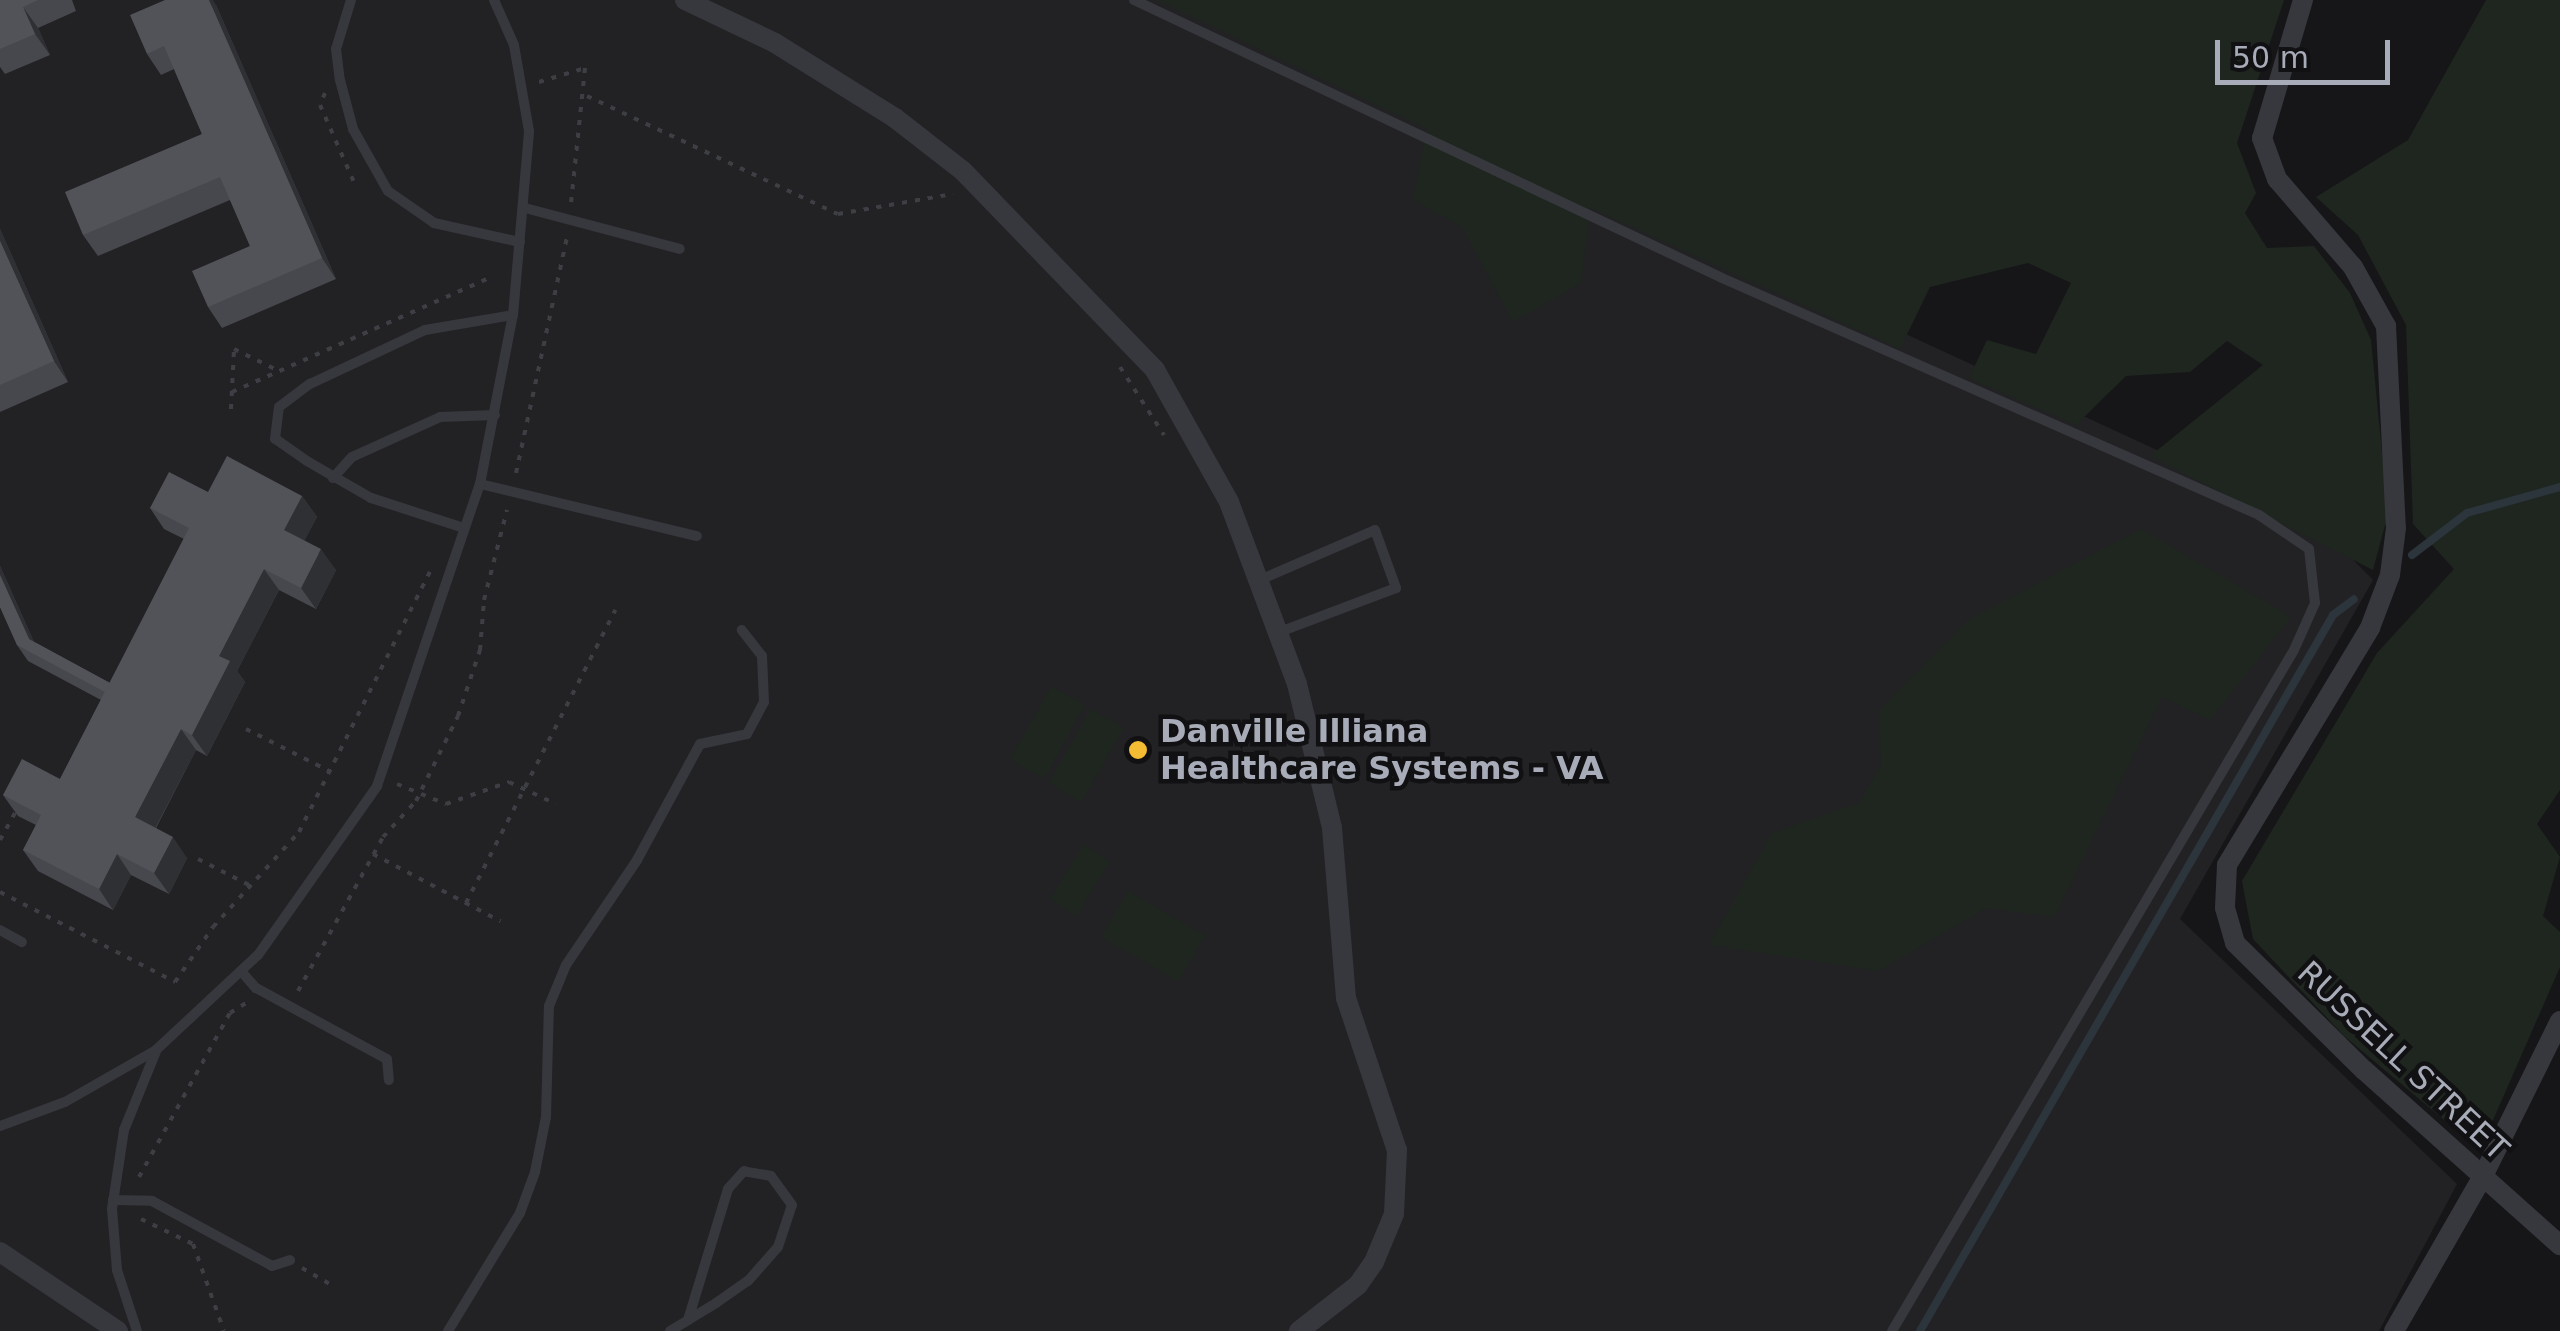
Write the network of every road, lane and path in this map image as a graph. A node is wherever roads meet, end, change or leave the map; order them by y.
1 (351, 0) edge
2 (494, 0) edge
3 (685, 0) edge
4 (1134, 0) edge
5 (2303, 0) edge
6 (539, 82) dead end
7 (586, 96) junction
8 (967, 197) dead end
9 (525, 208) junction
10 (569, 220) junction
11 (520, 242) junction
12 (680, 249) dead end
13 (492, 277) dead end
14 (513, 315) junction
15 (1120, 366) dead end
16 (279, 371) junction
17 (232, 392) junction
18 (231, 409) dead end
19 (495, 416) junction
20 (1168, 440) dead end
21 (334, 478) junction
22 (515, 478) dead end
23 (480, 484) junction
24 (508, 505) dead end
25 (464, 528) junction
26 (697, 536) dead end
27 (436, 561) dead end
28 (1262, 579) junction
29 (615, 610) dead end
30 (742, 630) dead end
31 (1282, 631) junction
32 (246, 729) dead end
33 (330, 772) junction
34 (397, 784) dead end
35 (525, 787) junction
36 (418, 796) junction
37 (22, 799) edge
38 (556, 804) dead end
39 (0, 840) edge
40 (373, 854) junction
41 (198, 859) dead end
42 (253, 886) junction
43 (0, 892) edge
44 (466, 903) junction
45 (500, 921) dead end
46 (0, 930) edge
47 (22, 942) dead end
48 (240, 971) junction
49 (290, 987) dead end
50 (249, 1001) dead end
51 (2560, 1021) edge
52 (156, 1050) junction
53 (389, 1080) dead end
54 (0, 1126) edge
55 (2482, 1176) junction
56 (140, 1177) dead end
57 (113, 1200) junction
58 (141, 1219) dead end
59 (2560, 1245) edge
60 (0, 1252) edge
61 (290, 1260) joint
62 (332, 1285) dead end
63 (688, 1320) junction
64 (118, 1331) edge
65 (137, 1331) edge
66 (224, 1331) edge
67 (448, 1331) edge
68 (670, 1331) edge
69 (1299, 1331) edge
70 (1892, 1331) edge
71 (2394, 1331) edge

1 - 11 lane
2 - 9 lane
3 - 28 street
4 - 70 lane
5 - 55 street, RUSSELL STREET
6 - 7 path
7 - 8 path
7 - 10 path
9 - 10 lane
9 - 11 lane
10 - 12 lane
10 - 22 path
11 - 14 lane
13 - 16 path
14 - 19 lane
14 - 21 lane
15 - 20 path
16 - 17 path
16 - 17 path
17 - 18 path
19 - 21 lane
19 - 23 lane
21 - 25 lane
23 - 25 lane
23 - 26 lane
24 - 36 path
25 - 48 lane
27 - 33 path
28 - 31 street
28 - 31 lane
29 - 35 path
30 - 67 lane
31 - 69 street
32 - 33 path
33 - 42 path
34 - 36 path
35 - 36 path
35 - 38 path
35 - 44 path
36 - 40 path
37 - 39 path
40 - 44 path
40 - 49 path
41 - 42 path
42 - 43 path
44 - 45 path
46 - 47 lane
48 - 52 lane
48 - 53 lane
50 - 56 path
51 - 55 street
52 - 54 lane
52 - 57 lane
55 - 59 street, RUSSELL STREET
55 - 71 street
57 - 61 lane
57 - 65 lane
58 - 66 path
60 - 64 street
61 - 62 path
63 - 63 lane
63 - 68 lane

